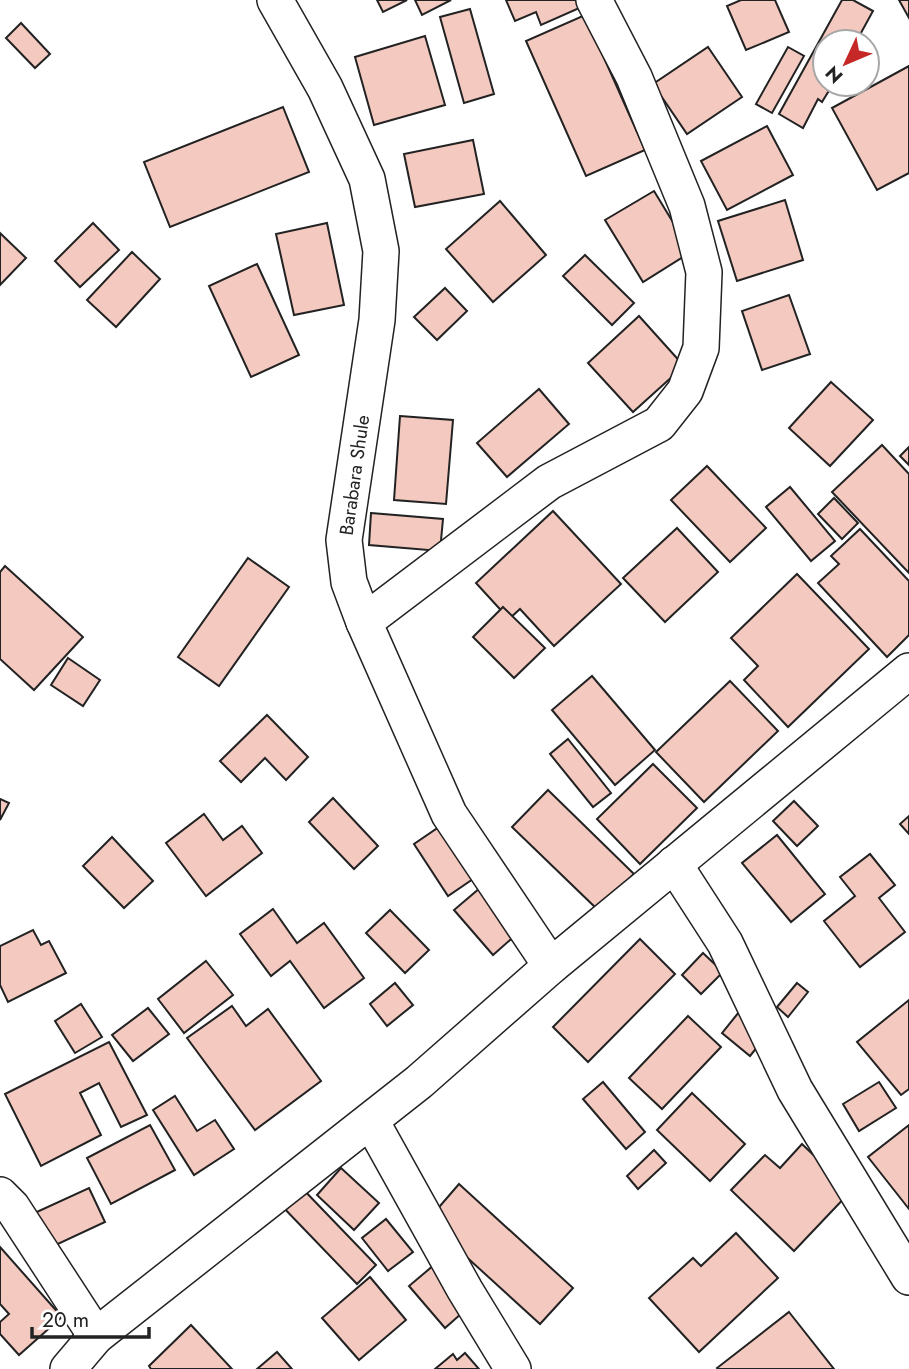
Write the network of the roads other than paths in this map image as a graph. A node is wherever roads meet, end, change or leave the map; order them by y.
1 (275, 0) edge
2 (594, 0) edge
3 (364, 622) junction
4 (909, 671) edge
5 (674, 864) junction
6 (551, 966) junction
7 (371, 1121) junction
8 (0, 1195) edge
9 (909, 1277) edge
10 (96, 1336) junction
11 (68, 1369) edge
12 (513, 1369) edge

1 - 3 street, Barabara Shule
2 - 3 street
3 - 6 street, Barabara Shule
4 - 5 street
5 - 6 street
5 - 9 street
6 - 7 street
7 - 10 street
7 - 12 street
8 - 10 street
10 - 11 street

